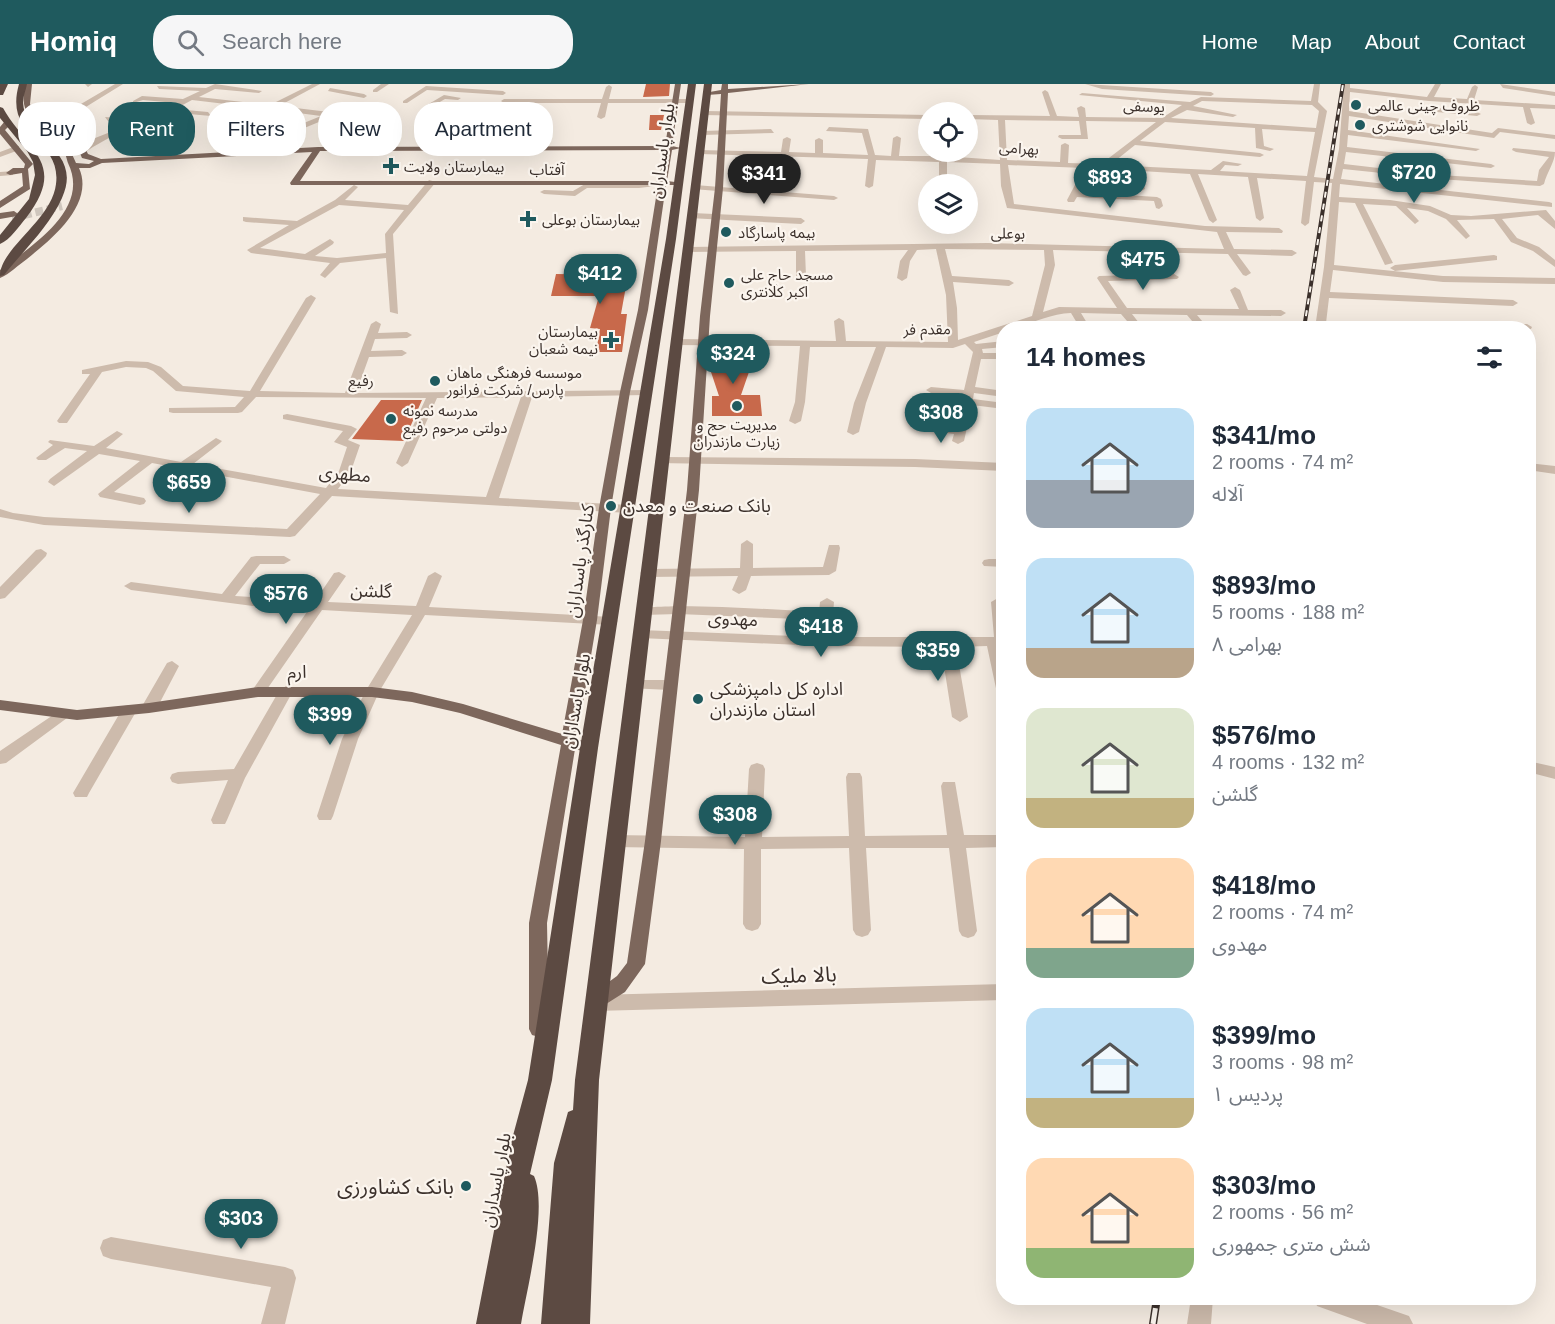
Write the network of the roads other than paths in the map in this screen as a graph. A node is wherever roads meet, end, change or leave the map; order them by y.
1 (4, 84) edge
2 (23, 84) edge
3 (29, 84) edge
4 (120, 84) edge
5 (340, 84) edge
6 (386, 84) edge
7 (806, 84) edge
8 (1080, 84) edge
9 (1088, 84) edge
10 (1190, 84) edge
11 (1309, 84) edge
12 (1317, 84) edge
13 (1438, 84) edge
14 (313, 85) edge
15 (1503, 85) edge
16 (159, 87) dead end
17 (215, 87) edge
18 (609, 87) dead end
19 (1475, 87) dead end
20 (330, 90) junction
21 (697, 90) edge
22 (259, 91) dead end
23 (375, 91) dead end
24 (1347, 91) edge
25 (107, 92) junction
26 (127, 92) dead end
27 (549, 92) dead end
28 (1045, 92) dead end
29 (0, 93) edge
30 (278, 93) dead end
31 (1192, 93) junction
32 (505, 94) junction
33 (1555, 94) edge
34 (298, 95) junction
35 (1082, 95) junction
36 (1513, 95) dead end
37 (364, 96) dead end
38 (1429, 99) junction
39 (186, 100) junction
40 (521, 101) joint
41 (605, 101) junction
42 (1308, 101) junction
43 (26, 102) edge
44 (89, 102) edge
45 (135, 102) dead end
46 (182, 102) edge
47 (210, 102) edge
48 (283, 102) edge
49 (405, 102) dead end
50 (437, 102) edge
51 (526, 102) edge
52 (544, 102) edge
53 (1246, 102) junction
54 (1370, 102) dead end
55 (1470, 102) junction
56 (553, 104) edge
57 (1496, 104) junction
58 (1187, 105) junction
59 (1510, 105) junction
60 (1526, 106) junction
61 (1417, 107) dead end
62 (1555, 107) edge
63 (0, 110) edge
64 (318, 110) edge
65 (306, 111) edge
66 (311, 112) junction
67 (318, 113) edge
68 (705, 113) junction
69 (723, 113) junction
70 (1346, 113) junction
71 (1500, 113) dead end
72 (1279, 114) junction
73 (1477, 114) dead end
74 (601, 117) dead end
75 (918, 117) edge
76 (978, 117) edge
77 (1001, 118) junction
78 (1054, 118) junction
79 (1081, 118) junction
80 (1232, 119) junction
81 (1163, 120) junction
82 (8, 123) junction
83 (1532, 123) dead end
84 (1258, 126) junction
85 (829, 129) dead end
86 (1319, 130) junction
87 (771, 131) dead end
88 (723, 132) junction
89 (1344, 132) junction
90 (702, 133) junction
91 (1555, 137) edge
92 (897, 138) dead end
93 (787, 139) dead end
94 (819, 140) dead end
95 (1136, 142) junction
96 (16, 147) junction
97 (318, 149) joint
98 (402, 149) edge
99 (683, 149) junction
100 (1270, 149) dead end
101 (1343, 149) junction
102 (1476, 149) dead end
103 (1516, 150) dead end
104 (721, 153) junction
105 (0, 154) edge
106 (785, 154) junction
107 (1555, 154) edge
108 (819, 155) junction
109 (1260, 155) dead end
110 (69, 156) edge
111 (86, 156) edge
112 (918, 156) edge
113 (872, 157) junction
114 (895, 157) junction
115 (36, 159) junction
116 (978, 160) edge
117 (1004, 161) junction
118 (98, 163) junction
119 (1238, 164) dead end
120 (75, 165) junction
121 (1064, 165) junction
122 (1089, 166) junction
123 (1340, 166) junction
124 (1491, 166) dead end
125 (27, 167) junction
126 (1102, 167) junction
127 (1137, 169) junction
128 (13, 172) junction
129 (1193, 172) junction
130 (0, 174) edge
131 (78, 175) junction
132 (1252, 175) junction
133 (1219, 176) junction
134 (1310, 179) junction
135 (432, 182) junction
136 (1336, 182) junction
137 (678, 184) junction
138 (618, 186) junction
139 (869, 186) dead end
140 (354, 187) dead end
141 (719, 188) junction
142 (1141, 189) dead end
143 (543, 192) dead end
144 (1074, 194) junction
145 (76, 196) junction
146 (613, 198) dead end
147 (834, 198) dead end
148 (1336, 199) junction
149 (1358, 201) junction
150 (338, 202) junction
151 (62, 204) tunnel mouth
152 (1399, 205) junction
153 (0, 206) edge
154 (1159, 206) dead end
155 (410, 208) junction
156 (1552, 209) edge
157 (1064, 212) junction
158 (1540, 212) junction
159 (13, 216) tunnel mouth
160 (692, 216) junction
161 (1496, 216) junction
162 (0, 217) edge
163 (717, 217) junction
164 (1449, 217) junction
165 (1260, 218) dead end
166 (246, 219) dead end
167 (1214, 220) dead end
168 (801, 221) dead end
169 (1415, 221) dead end
170 (1305, 223) dead end
171 (301, 224) junction
172 (1555, 226) edge
173 (1220, 229) junction
174 (1279, 231) dead end
175 (1466, 236) dead end
176 (2, 239) edge
177 (330, 242) dead end
178 (914, 247) junction
179 (940, 247) junction
180 (1048, 247) junction
181 (800, 249) junction
182 (688, 250) junction
183 (714, 250) junction
184 (1230, 251) junction
185 (1292, 253) dead end
186 (289, 255) junction
187 (391, 255) junction
188 (307, 257) junction
189 (1494, 258) dead end
190 (337, 261) junction
191 (275, 263) dead end
192 (1388, 263) dead end
193 (1555, 264) edge
194 (1329, 267) junction
195 (1246, 273) dead end
196 (0, 274) edge
197 (1393, 274) junction
198 (325, 275) dead end
199 (801, 276) dead end
200 (1174, 277) dead end
201 (902, 278) dead end
202 (948, 279) junction
203 (1555, 281) edge
204 (1009, 283) dead end
205 (1235, 290) dead end
206 (1508, 291) dead end
207 (1555, 292) edge
208 (1325, 296) junction
209 (311, 298) dead end
210 (1514, 303) dead end
211 (1075, 311) junction
212 (1124, 311) junction
213 (395, 312) dead end
214 (1190, 312) junction
215 (1245, 313) junction
216 (1281, 313) dead end
217 (1037, 317) junction
218 (839, 321) dead end
219 (1029, 321) edge
220 (1080, 321) edge
221 (1132, 321) edge
222 (1197, 321) edge
223 (1321, 321) edge
224 (376, 324) dead end
225 (407, 335) dead end
226 (372, 336) junction
227 (996, 337) edge
228 (676, 342) junction
229 (704, 342) junction
230 (805, 343) junction
231 (841, 344) junction
232 (882, 344) junction
233 (953, 345) junction
234 (996, 345) edge
235 (972, 348) junction
236 (402, 353) dead end
237 (365, 354) junction
238 (996, 354) edge
239 (99, 369) junction
240 (86, 372) dead end
241 (931, 390) dead end
242 (625, 392) junction
243 (645, 392) junction
244 (528, 393) junction
245 (253, 394) junction
246 (433, 394) junction
247 (969, 394) junction
248 (996, 394) edge
249 (349, 396) junction
250 (996, 403) edge
251 (173, 410) dead end
252 (922, 410) dead end
253 (964, 414) junction
254 (287, 417) dead end
255 (63, 421) dead end
256 (795, 422) dead end
257 (926, 427) dead end
258 (853, 432) dead end
259 (117, 434) dead end
260 (216, 441) dead end
261 (96, 450) junction
262 (42, 458) dead end
263 (149, 460) junction
264 (661, 460) junction
265 (695, 461) junction
266 (402, 463) dead end
267 (183, 466) junction
268 (996, 467) edge
269 (1536, 467) edge
270 (1555, 470) edge
271 (54, 482) dead end
272 (329, 492) junction
273 (140, 501) dead end
274 (491, 502) junction
275 (605, 508) junction
276 (628, 509) junction
277 (0, 513) edge
278 (747, 544) dead end
279 (834, 548) dead end
280 (41, 553) dead end
281 (284, 560) dead end
282 (989, 563) dead end
283 (996, 563) edge
284 (682, 572) junction
285 (746, 572) junction
286 (647, 573) junction
287 (339, 576) dead end
288 (435, 576) dead end
289 (131, 586) dead end
290 (2, 591) edge
291 (739, 591) dead end
292 (225, 598) junction
293 (827, 602) dead end
294 (319, 607) junction
295 (678, 610) junction
296 (421, 611) junction
297 (643, 611) junction
298 (590, 620) junction
299 (611, 621) junction
300 (640, 634) junction
301 (675, 636) junction
302 (996, 642) edge
303 (948, 643) junction
304 (172, 666) dead end
305 (633, 685) junction
306 (670, 685) junction
307 (286, 691) junction
308 (258, 692) junction
309 (372, 692) junction
310 (0, 705) edge
311 (149, 708) junction
312 (129, 710) junction
313 (62, 714) junction
314 (960, 717) dead end
315 (568, 741) junction
316 (589, 748) junction
317 (0, 759) edge
318 (1536, 768) edge
319 (757, 769) dead end
320 (1555, 773) edge
321 (239, 774) junction
322 (854, 777) dead end
323 (178, 778) dead end
324 (949, 786) dead end
325 (81, 793) dead end
326 (325, 816) dead end
327 (219, 820) dead end
328 (614, 841) junction
329 (653, 841) junction
330 (956, 841) junction
331 (996, 841) edge
332 (859, 842) junction
333 (753, 843) junction
334 (752, 924) dead end
335 (862, 930) dead end
336 (968, 931) dead end
337 (996, 992) edge
338 (595, 1003) junction
339 (540, 1080) junction
340 (587, 1080) junction
341 (523, 1143) junction
342 (111, 1248) dead end
343 (1201, 1305) edge
344 (1345, 1305) edge
345 (273, 1324) edge
346 (490, 1324) edge
347 (507, 1324) edge
348 (555, 1324) edge
349 (576, 1324) edge
350 (1199, 1324) edge
351 (1401, 1324) edge

1 - 29 highway
2 - 196 highway
3 - 43 main road
4 - 25 street
5 - 20 street
6 - 23 street
7 - 21 main road
8 - 35 street
9 - 31 street
10 - 31 street
11 - 42 street
12 - 42 street
13 - 38 street
14 - 20 street
14 - 34 street
15 - 33 street
16 - 17 street
17 - 22 street
17 - 39 street
18 - 41 street
19 - 55 street
20 - 37 street
21 - 41 street
21 - 68 highway, بلوار پاسداران
21 - 69 main road
21 - 99 highway, بلوار پاسداران
24 - 38 street
24 - 54 street
24 - 70 street
25 - 26 street
25 - 44 street
27 - 52 street
28 - 78 street
30 - 34 street
31 - 42 street
32 - 40 street
32 - 49 street
32 - 50 street
34 - 48 street
35 - 58 street
35 - 79 street
36 - 59 street
38 - 55 street
39 - 45 street
39 - 46 street
39 - 47 street
40 - 51 street
41 - 56 street
41 - 74 street
42 - 72 street
42 - 86 street
53 - 58 street
53 - 72 street
53 - 80 street
55 - 57 street
57 - 59 street
57 - 71 street
58 - 80 street
58 - 81 street
59 - 60 street
60 - 62 street
60 - 83 street
61 - 73 street
63 - 82 highway
64 - 66 street
65 - 66 street
66 - 67 street
68 - 69 street
68 - 90 highway, بلوار پاسداران
69 - 75 street
69 - 88 main road
70 - 89 street
70 - 91 street
72 - 84 street, یوسفی
72 - 86 street, یوسفی
76 - 77 street, یوسفی
77 - 78 street, یوسفی
77 - 117 street
78 - 79 street, یوسفی
79 - 81 street, یوسفی
79 - 121 street
80 - 81 street, یوسفی
80 - 84 street, یوسفی
81 - 95 street
82 - 96 main road
82 - 115 highway
84 - 100 street
85 - 113 street
86 - 134 street
87 - 88 street
88 - 90 street
88 - 104 main road
89 - 101 street
89 - 102 street
90 - 99 highway, بلوار پاسداران
92 - 114 street
93 - 106 street
94 - 108 street
95 - 109 street
95 - 126 street
96 - 105 street
96 - 125 main road
97 - 118 main road
97 - 135 main road, آفتاب
98 - 99 main road
99 - 104 street, بهرامی
99 - 137 highway, بلوار پاسداران
101 - 123 street
101 - 124 street
103 - 107 street
104 - 106 street, بهرامی
104 - 141 main road
106 - 108 street, بهرامی
107 - 123 street
108 - 113 street, بهرامی
110 - 120 main road
111 - 118 main road
112 - 114 street, بهرامی
113 - 114 street, بهرامی
113 - 139 street
115 - 125 main road
115 - 176 highway
116 - 117 street, بهرامی
117 - 121 street, بهرامی
117 - 157 street
118 - 120 main road
118 - 131 main road
119 - 133 street
120 - 131 main road
121 - 122 street, بهرامی
122 - 126 street, بهرامی
122 - 144 street
123 - 136 street
125 - 128 main road
126 - 127 street, بهرامی
127 - 129 street, بهرامی
127 - 142 street
128 - 130 street
128 - 153 main road
129 - 133 street, بهرامی
129 - 167 street
131 - 145 main road
132 - 133 street, بهرامی
132 - 134 street, بهرامی
132 - 165 street
134 - 136 street, بهرامی
134 - 170 street
135 - 137 main road, آفتاب
135 - 155 street
136 - 148 street
136 - 156 street, بهرامی
137 - 138 street
137 - 141 street
137 - 160 highway, بلوار پاسداران
137 - 242 main road, کنارگذر پاسداران
137 - 243 highway, بلوار پاسداران
138 - 143 street
138 - 146 street
140 - 150 street
141 - 147 street
141 - 163 main road
144 - 154 street
144 - 157 street
145 - 151 main road
145 - 196 main road
148 - 149 street
148 - 194 street
149 - 152 street
149 - 192 street
150 - 155 street
150 - 171 street
152 - 164 street
152 - 169 street
155 - 187 street
156 - 158 street
157 - 173 street
158 - 161 street
158 - 172 street
159 - 162 main road
160 - 163 street
160 - 182 highway, بلوار پاسداران
161 - 164 street
161 - 193 street
163 - 168 street
163 - 183 main road
164 - 175 street
166 - 171 street
171 - 186 street
173 - 174 street
173 - 184 street
177 - 188 street
178 - 179 street, بوعلی
178 - 181 street, بوعلی
178 - 201 street
179 - 180 street, بوعلی
179 - 202 street
180 - 184 street, بوعلی
180 - 217 street
181 - 183 street, بوعلی
181 - 199 street
182 - 183 street, بوعلی
182 - 228 highway, بلوار پاسداران
183 - 229 main road
184 - 185 street, بوعلی
184 - 195 street
186 - 188 street
186 - 191 street
187 - 190 street
187 - 213 street
188 - 190 street
189 - 197 street
190 - 198 street
194 - 197 street
194 - 208 street
197 - 203 street
200 - 212 street
202 - 204 street
202 - 233 street
205 - 215 street
206 - 207 street
208 - 210 street
208 - 223 street
209 - 245 street
211 - 212 street, مقدم فر
211 - 217 street, مقدم فر
211 - 220 street
212 - 214 street, مقدم فر
212 - 221 street
214 - 215 street, مقدم فر
214 - 222 street
215 - 216 street, مقدم فر
217 - 219 street, مقدم فر
218 - 231 street
224 - 226 street
225 - 226 street
226 - 237 street
227 - 235 street, مقدم فر
228 - 229 street, مقدم فر
228 - 264 highway, بلوار پاسداران
229 - 230 street, مقدم فر
229 - 265 main road
230 - 231 street, مقدم فر
230 - 256 street
231 - 232 street, مقدم فر
232 - 233 street, مقدم فر
232 - 258 street
233 - 235 street, مقدم فر
234 - 235 street
235 - 238 street
235 - 247 street
236 - 237 street
237 - 249 street
239 - 240 street, رفیع
239 - 245 street, رفیع
239 - 255 street
241 - 247 street
242 - 243 street, رفیع
242 - 244 street, رفیع
242 - 275 main road, کنارگذر پاسداران
243 - 276 highway, بلوار پاسداران
244 - 246 street, رفیع
244 - 274 street
245 - 249 street, رفیع
245 - 251 street
246 - 249 street, رفیع
246 - 266 street
247 - 248 street
247 - 250 street
247 - 253 street
252 - 253 street
253 - 257 street
254 - 272 street
259 - 261 street
260 - 267 street
261 - 262 street, مطهری
261 - 263 street, مطهری
261 - 271 street
263 - 267 street, مطهری
263 - 273 street
264 - 265 street
264 - 286 highway, بلوار پاسداران
265 - 268 street
265 - 284 main road
267 - 272 street, مطهری
269 - 270 street
272 - 274 street, مطهری
272 - 277 street
274 - 275 street, مطهری
275 - 276 street, مطهری
275 - 298 main road, کنارگذر پاسداران
276 - 299 highway, بلوار پاسداران
278 - 285 street
279 - 285 street
280 - 290 street
281 - 292 street
282 - 283 street
284 - 285 street
284 - 286 street
284 - 295 main road
285 - 291 street
286 - 297 highway, بلوار پاسداران
287 - 294 street
288 - 296 street
289 - 292 street, گلشن
292 - 294 street, گلشن
293 - 295 street
294 - 296 street, گلشن
294 - 308 street
295 - 297 street
295 - 301 main road
296 - 298 street, گلشن
296 - 309 street
297 - 300 highway, بلوار پاسداران
298 - 299 street, گلشن
298 - 315 main road, کنارگذر پاسداران
299 - 316 highway, بلوار پاسداران
300 - 301 street, مهدوی
300 - 305 highway, بلوار پاسداران
301 - 303 street, مهدوی
301 - 306 main road
302 - 303 street, مهدوی
303 - 314 street
304 - 311 street
305 - 306 street
305 - 328 highway, بلوار پاسداران
306 - 329 main road
307 - 308 main road, ارم
307 - 309 main road, ارم
307 - 321 street
308 - 311 main road, ارم
309 - 315 main road, ارم
309 - 326 street
310 - 313 main road, ارم
311 - 312 main road, ارم
312 - 313 main road, ارم
312 - 325 street
313 - 317 street
315 - 316 main road, ارم
315 - 339 main road, کنارگذر پاسداران
316 - 339 highway, بلوار پاسداران
318 - 320 street
319 - 333 street
321 - 323 street
321 - 327 street
322 - 332 street
324 - 330 street
328 - 329 street
328 - 338 highway, بلوار پاسداران
329 - 333 street
329 - 338 main road
330 - 331 street
330 - 332 street
330 - 336 street
332 - 333 street
332 - 335 street
333 - 334 street
337 - 338 street, بالا ملیک
338 - 340 highway, بلوار پاسداران
339 - 341 highway, بلوار پاسداران
340 - 348 highway
340 - 349 highway, بلوار پاسداران
341 - 346 highway, بلوار پاسداران
341 - 347 highway
342 - 345 street
343 - 350 street
344 - 351 street

